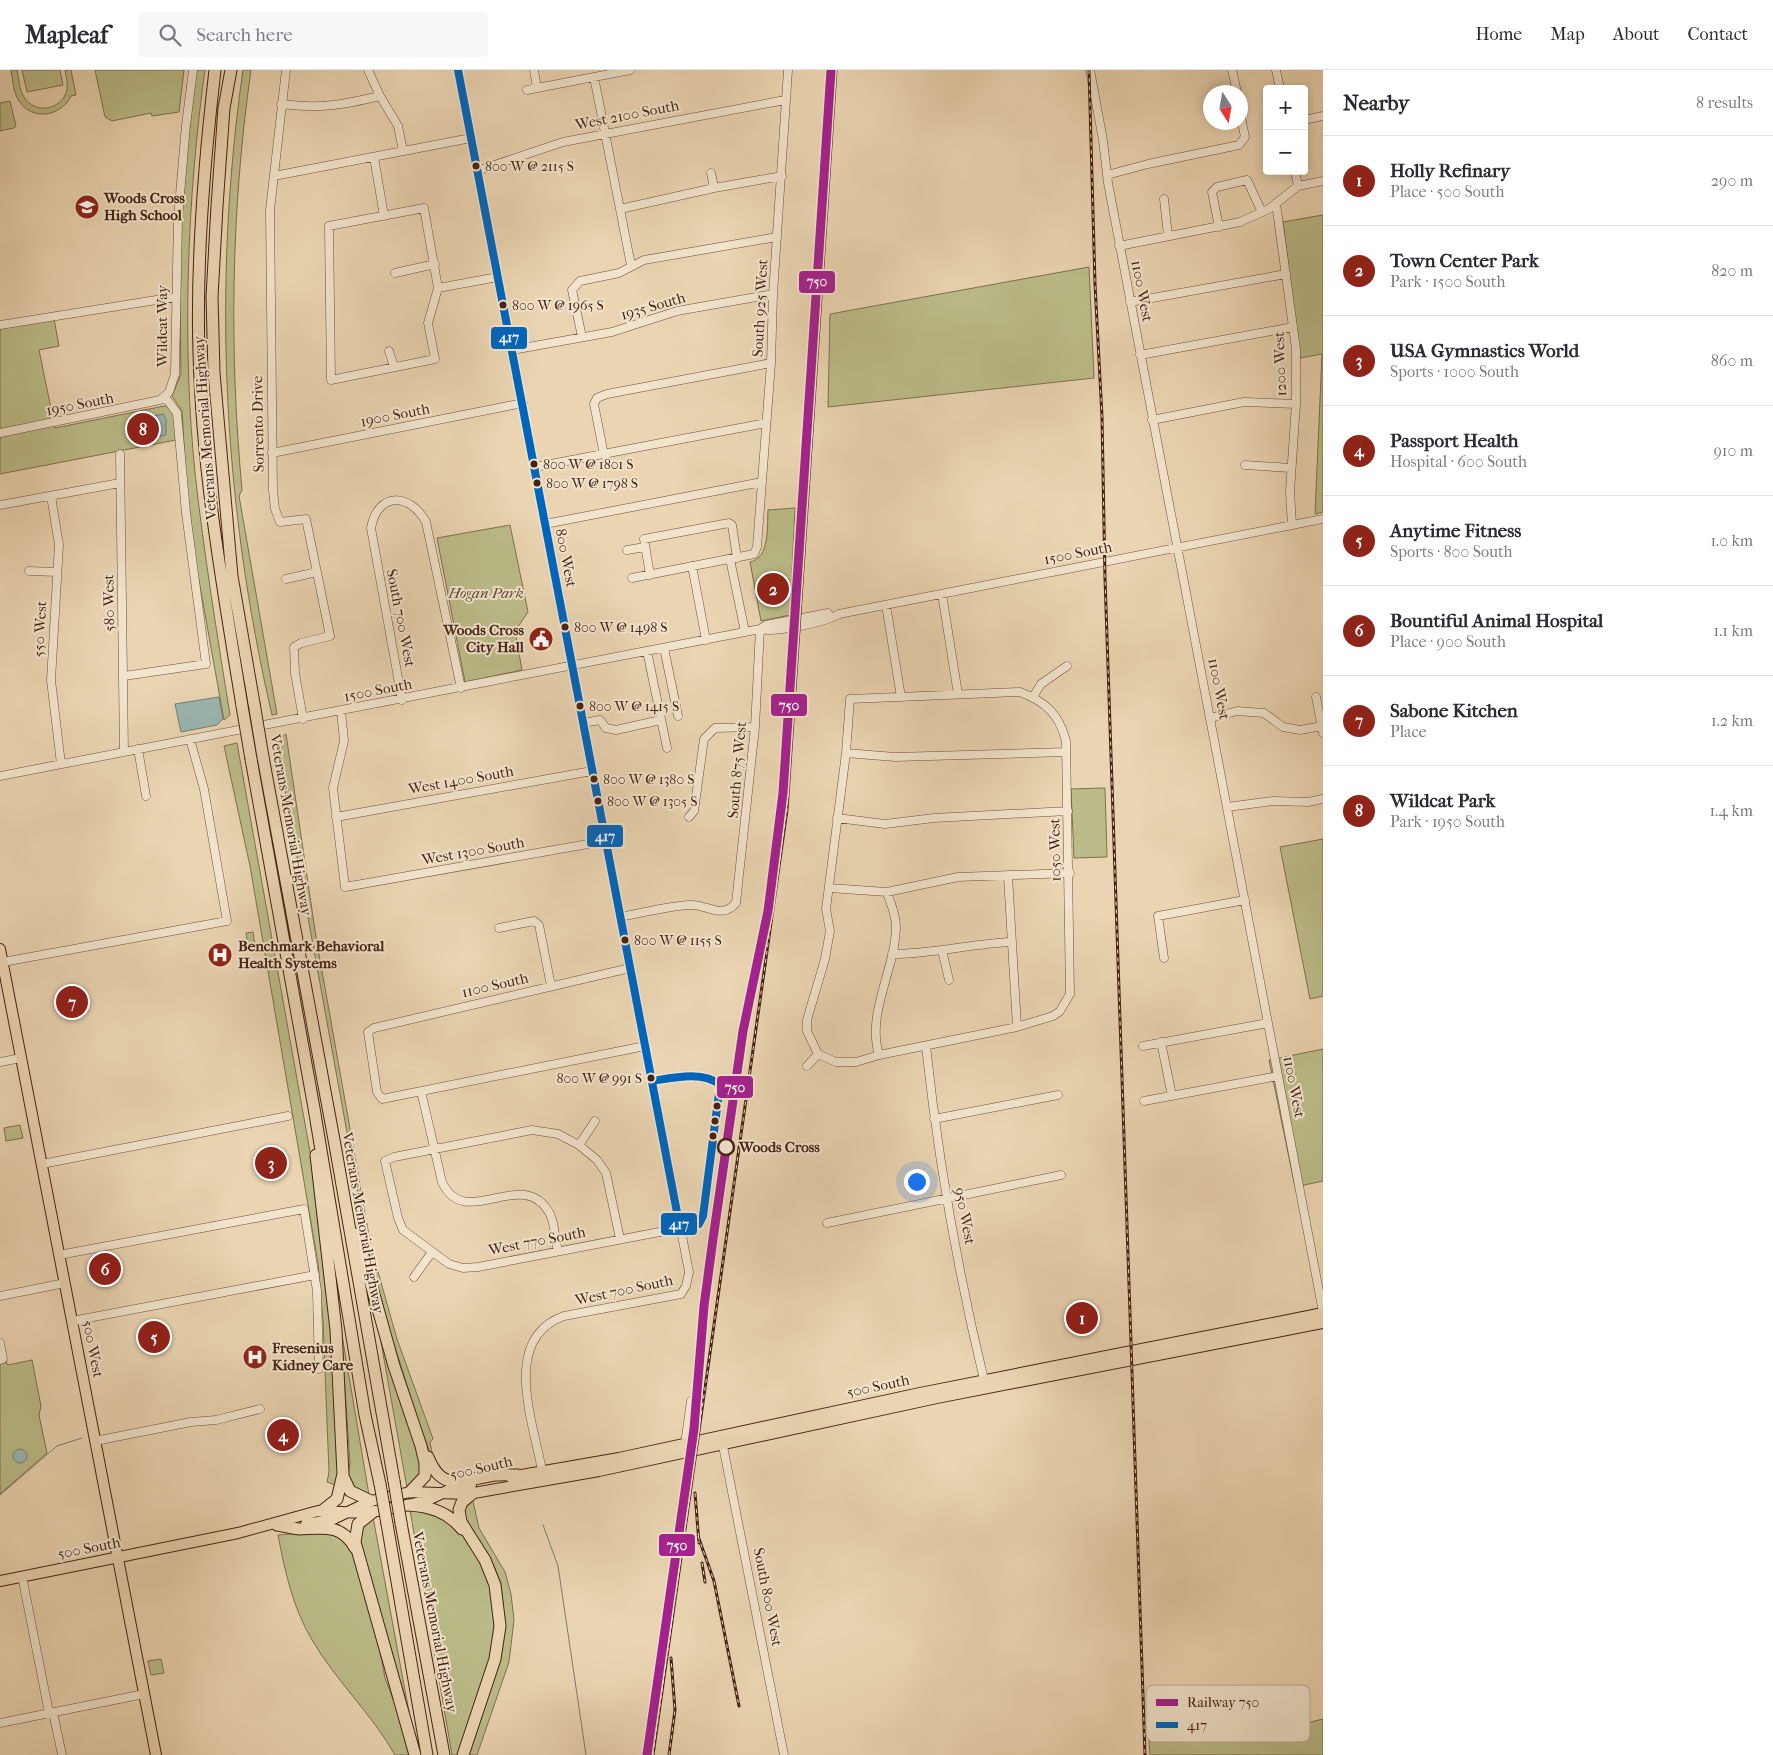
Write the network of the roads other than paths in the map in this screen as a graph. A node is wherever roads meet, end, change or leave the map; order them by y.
1 (193, 70) edge
2 (214, 70) edge
3 (231, 70) edge
4 (286, 70) edge
5 (368, 70) edge
6 (458, 70) edge
7 (534, 70) edge
8 (630, 70) edge
9 (788, 70) edge
10 (1090, 70) edge
11 (1232, 70) edge
12 (1276, 70) edge
13 (594, 77) junction
14 (1235, 85) edge
15 (1279, 85) edge
16 (537, 88) junction
17 (527, 90) dead end
18 (380, 96) junction
19 (785, 100) junction
20 (281, 104) junction
21 (1323, 116) edge
22 (1308, 119) edge
23 (1243, 130) edge
24 (606, 132) junction
25 (471, 138) junction
26 (403, 151) junction
27 (374, 157) junction
28 (478, 171) junction
29 (712, 173) dead end
30 (1296, 175) edge
31 (274, 176) junction
32 (782, 176) junction
33 (1106, 176) junction
34 (1323, 181) edge
35 (1298, 186) junction
36 (714, 188) junction
37 (1164, 199) dead end
38 (1276, 203) junction
39 (620, 209) junction
40 (1262, 212) junction
41 (384, 216) junction
42 (1219, 226) junction
43 (777, 236) junction
44 (1168, 236) junction
45 (1119, 246) junction
46 (435, 264) junction
47 (631, 265) junction
48 (395, 273) dead end
49 (1286, 274) junction
50 (498, 276) junction
51 (438, 288) junction
52 (773, 294) junction
53 (175, 297) junction
54 (1130, 302) junction
55 (0, 325) edge
56 (1293, 327) junction
57 (582, 336) junction
58 (512, 350) junction
59 (389, 351) dead end
60 (1140, 355) junction
61 (771, 363) junction
62 (394, 367) junction
63 (165, 397) junction
64 (522, 404) junction
65 (1296, 404) junction
66 (1152, 420) junction
67 (766, 423) junction
68 (0, 433) edge
69 (272, 453) junction
70 (120, 454) dead end
71 (604, 455) junction
72 (1245, 465) dead end
73 (535, 467) junction
74 (1291, 468) junction
75 (762, 482) junction
76 (120, 483) junction
77 (51, 496) junction
78 (0, 505) edge
79 (1323, 519) edge
80 (545, 524) junction
81 (1292, 525) junction
82 (645, 547) junction
83 (1177, 547) junction
84 (627, 550) dead end
85 (734, 558) junction
86 (692, 566) junction
87 (29, 571) dead end
88 (57, 572) junction
89 (317, 572) junction
90 (650, 575) junction
91 (632, 578) dead end
92 (286, 579) dead end
93 (942, 594) junction
94 (886, 605) junction
95 (760, 629) junction
96 (745, 632) junction
97 (706, 640) junction
98 (664, 648) junction
99 (647, 652) junction
100 (572, 666) junction
101 (1067, 666) dead end
102 (124, 676) junction
103 (461, 688) junction
104 (958, 694) junction
105 (901, 697) junction
106 (1034, 697) junction
107 (1316, 697) dead end
108 (402, 700) junction
109 (341, 711) junction
110 (678, 716) dead end
111 (1211, 718) junction
112 (303, 719) junction
113 (661, 720) junction
114 (583, 722) junction
115 (755, 727) junction
116 (1323, 728) edge
117 (190, 739) junction
118 (667, 748) dead end
119 (138, 749) junction
120 (124, 752) junction
121 (1066, 752) junction
122 (846, 753) junction
123 (257, 758) junction
124 (62, 764) junction
125 (592, 771) junction
126 (0, 776) edge
127 (146, 796) dead end
128 (1323, 800) edge
129 (1227, 808) junction
130 (1068, 811) junction
131 (336, 817) junction
132 (690, 817) dead end
133 (837, 818) junction
134 (605, 841) junction
135 (1070, 873) junction
136 (1008, 876) junction
137 (830, 882) junction
138 (887, 892) junction
139 (1245, 900) junction
140 (620, 918) junction
141 (499, 928) dead end
142 (1010, 942) junction
143 (0, 949) edge
144 (942, 950) junction
145 (892, 954) junction
146 (1164, 958) dead end
147 (3, 962) junction
148 (630, 968) junction
149 (949, 980) dead end
150 (551, 986) junction
151 (4, 994) edge
152 (1268, 1023) junction
153 (1017, 1027) junction
154 (1161, 1042) junction
155 (645, 1046) junction
156 (926, 1046) junction
157 (1143, 1046) dead end
158 (818, 1054) junction
159 (879, 1055) junction
160 (21, 1058) junction
161 (0, 1062) edge
162 (807, 1066) dead end
163 (1278, 1076) junction
164 (421, 1091) junction
165 (1058, 1095) dead end
166 (1172, 1096) junction
167 (1144, 1101) dead end
168 (314, 1108) junction
169 (288, 1116) dead end
170 (934, 1119) junction
171 (595, 1121) dead end
172 (335, 1145) junction
173 (579, 1145) junction
174 (435, 1150) junction
175 (42, 1164) junction
176 (1060, 1175) dead end
177 (947, 1197) junction
178 (827, 1223) dead end
179 (680, 1228) junction
180 (620, 1239) junction
181 (558, 1251) junction
182 (432, 1252) junction
183 (59, 1255) junction
184 (315, 1275) junction
185 (414, 1277) dead end
186 (64, 1283) junction
187 (686, 1286) joint
188 (0, 1296) edge
189 (1323, 1313) edge
190 (72, 1321) junction
191 (1323, 1323) edge
192 (0, 1343) edge
193 (1, 1360) edge
194 (319, 1369) dead end
195 (985, 1384) junction
196 (691, 1401) dead end
197 (260, 1409) dead end
198 (416, 1431) junction
199 (722, 1440) junction
200 (95, 1441) junction
201 (685, 1444) junction
202 (667, 1457) junction
203 (343, 1474) junction
204 (518, 1475) junction
205 (543, 1476) junction
206 (410, 1492) junction
207 (473, 1493) junction
208 (441, 1494) junction
209 (408, 1505) junction
210 (372, 1506) junction
211 (323, 1510) junction
212 (349, 1512) junction
213 (275, 1525) junction
214 (474, 1544) junction
215 (357, 1552) junction
216 (117, 1558) junction
217 (22, 1576) junction
218 (0, 1581) edge
219 (144, 1694) junction
220 (51, 1713) junction
221 (0, 1723) edge
222 (62, 1755) edge
223 (156, 1755) edge
224 (415, 1755) edge
225 (427, 1755) edge
226 (444, 1755) edge
227 (464, 1755) edge
228 (784, 1755) edge

1 - 53 street, Wildcat Way
2 - 123 highway, Veterans Memorial Highway, bridge
3 - 123 highway, Veterans Memorial Highway, bridge
4 - 20 street, Sorrento Drive
5 - 18 street
6 - 25 street, 800 West
7 - 16 street
8 - 13 street
9 - 19 street, South 925 West
10 - 33 street, 1100 West
11 - 14 street
12 - 15 street
13 - 16 street
13 - 24 street
16 - 17 street
18 - 20 street
18 - 26 street
19 - 24 street, West 2100 South
19 - 32 street, South 925 West
20 - 31 street, Sorrento Drive
21 - 22 street
23 - 33 street
24 - 28 street, West 2100 South
24 - 39 street
25 - 26 street
25 - 28 street, 800 West
26 - 27 street
27 - 31 street
27 - 41 street
28 - 50 street, 800 West
29 - 36 street
30 - 35 street
31 - 69 street, Sorrento Drive
32 - 36 street
32 - 43 street, South 925 West
33 - 45 street, 1100 West
34 - 35 street
35 - 38 street
36 - 39 street
37 - 44 street
38 - 40 street
38 - 49 street, 1200 West
39 - 47 street
40 - 42 street
40 - 42 street
41 - 46 street
41 - 62 street
42 - 44 street
43 - 47 street
43 - 52 street, South 925 West
44 - 45 street
45 - 54 street, 1100 West
46 - 48 street
46 - 51 street
47 - 57 street
49 - 54 street
49 - 56 street, 1200 West
50 - 51 street
50 - 58 street, 800 West
51 - 62 street
52 - 57 street, 1935 South
52 - 61 street, South 925 West
53 - 55 street
53 - 63 street, Wildcat Way
54 - 60 street, 1100 West
56 - 60 street
56 - 65 street, 1200 West
57 - 58 street, 1935 South
58 - 64 street, 800 West
59 - 62 street
60 - 66 street, 1100 West
61 - 67 street, South 925 West
61 - 71 street
63 - 68 street, 1950 South
63 - 102 street
64 - 69 street, 1900 South
64 - 73 street, 800 West
65 - 66 street
65 - 74 street, 1200 West
66 - 83 street, 1100 West
67 - 71 street
67 - 75 street, South 925 West
69 - 89 street, Sorrento Drive
70 - 76 street, 580 West
71 - 73 street
72 - 74 street
73 - 80 street, 800 West
74 - 81 street, 1200 West
75 - 80 street
75 - 85 street, South 925 West
76 - 77 street
76 - 102 street, 580 West
77 - 78 street
77 - 88 street, 550 West
79 - 81 street, 1500 South
80 - 100 street, 800 West
81 - 83 street, 1500 South
82 - 84 street
82 - 85 street
82 - 90 street
83 - 93 street, 1500 South
83 - 111 street, 1100 West
85 - 86 street
85 - 96 street
86 - 90 street
86 - 97 street
87 - 88 street
88 - 124 street, 550 West
89 - 92 street
89 - 112 street, Sorrento Drive
90 - 91 street
93 - 94 street, 1500 South
93 - 104 street
94 - 95 street, 1500 South
94 - 105 street
95 - 96 street, 1500 South
95 - 115 street, South 875 West
96 - 97 street, 1500 South
97 - 98 street, 1500 South
98 - 99 street, 1500 South
98 - 110 street
99 - 100 street, 1500 South
99 - 113 street
100 - 103 street, 1500 South
100 - 114 street, 800 West
101 - 106 street
102 - 120 street, 580 West
103 - 108 street, 1500 South
103 - 108 street, South 700 West
104 - 105 street
104 - 106 street
105 - 122 street
106 - 121 street, 1050 West
107 - 116 street
108 - 109 street, 1500 South
109 - 112 street, 1500 South
109 - 131 street
111 - 116 street
111 - 129 street, 1100 West
112 - 117 street, 1500 South
113 - 114 street
113 - 118 street
114 - 125 street, 800 West
115 - 132 street
115 - 140 street, South 875 West
117 - 119 street, 1500 South
117 - 147 street
119 - 120 street, 1500 South
119 - 127 street
120 - 124 street, 1500 South
121 - 122 street
121 - 130 street, 1050 West
122 - 133 street
123 - 168 highway, Veterans Memorial Highway
123 - 172 highway, Veterans Memorial Highway
124 - 126 street, 1500 South
125 - 131 street, West 1400 South
125 - 134 street, 800 West
128 - 129 street
129 - 139 street, 1100 West
130 - 133 street
130 - 135 street, 1050 West
131 - 134 street, West 1300 South
133 - 137 street
134 - 140 street, 800 West
135 - 136 street
135 - 153 street, 1050 West
136 - 138 street
136 - 142 street
137 - 138 street
137 - 158 street
138 - 145 street
139 - 146 street
139 - 152 street, 1100 West
140 - 148 street, 800 West
141 - 150 street
142 - 144 street
142 - 153 street
143 - 147 main road, 500 West
144 - 145 street
144 - 149 street
145 - 159 street
147 - 151 main road, 500 West
148 - 150 street, 1100 South
148 - 155 street, 800 West
150 - 164 street, 1100 South
151 - 160 main road, 500 West
152 - 154 street
152 - 163 street, 1100 West
153 - 156 street
154 - 157 street
154 - 166 street
155 - 164 street
155 - 179 street, 800 West
156 - 159 street
156 - 170 street, 950 West
158 - 159 street
158 - 162 street
160 - 161 street
160 - 175 main road, 500 West
163 - 166 street
163 - 189 street, 1100 West
164 - 174 street
165 - 170 street
166 - 167 street
168 - 203 highway
168 - 225 highway, Veterans Memorial Highway, bridge
169 - 175 street
170 - 177 street, 950 West
171 - 173 street
172 - 198 highway
172 - 226 highway, Veterans Memorial Highway, bridge
173 - 174 street
173 - 180 street
174 - 181 street
174 - 182 street, West 770 South
175 - 183 main road, 500 West
176 - 177 street
177 - 178 street
177 - 195 street, 950 West
179 - 180 street, West 770 South
179 - 187 street, 800 West
180 - 181 street, West 770 South
181 - 182 street, West 770 South
182 - 185 street
183 - 184 street
183 - 186 main road, 500 West
184 - 190 street
184 - 194 street
186 - 188 street
186 - 190 main road, 500 West
187 - 205 street, West 700 South
189 - 195 main road, 500 South
190 - 200 main road, 500 West
191 - 195 main road, 500 South
192 - 193 street
195 - 199 main road, 500 South
196 - 201 street
197 - 200 street
198 - 204 highway
198 - 206 highway
199 - 201 main road, 500 South
199 - 202 main road, 500 South
199 - 228 street, South 800 West
200 - 216 main road, 500 West
201 - 202 main road
201 - 205 main road, 500 South
202 - 205 main road, 500 South
203 - 210 highway
203 - 211 highway
204 - 205 main road, 500 South
204 - 208 main road, 500 South
205 - 207 main road, 500 South
206 - 208 main road, 500 South
206 - 210 main road, 500 South
207 - 208 main road, 500 South
207 - 214 highway
208 - 209 main road, 500 South
209 - 210 main road, 500 South
209 - 214 highway
210 - 212 main road, 500 South
210 - 215 highway
211 - 212 main road, 500 South
211 - 213 main road, 500 South
212 - 213 main road, 500 South
213 - 215 highway
213 - 216 main road, 500 South
214 - 227 highway
215 - 224 highway
216 - 217 main road, 500 South
216 - 219 main road, 500 West
217 - 218 main road, 500 South
217 - 220 street
219 - 220 street
219 - 223 main road, 500 West
220 - 221 street
220 - 222 street

